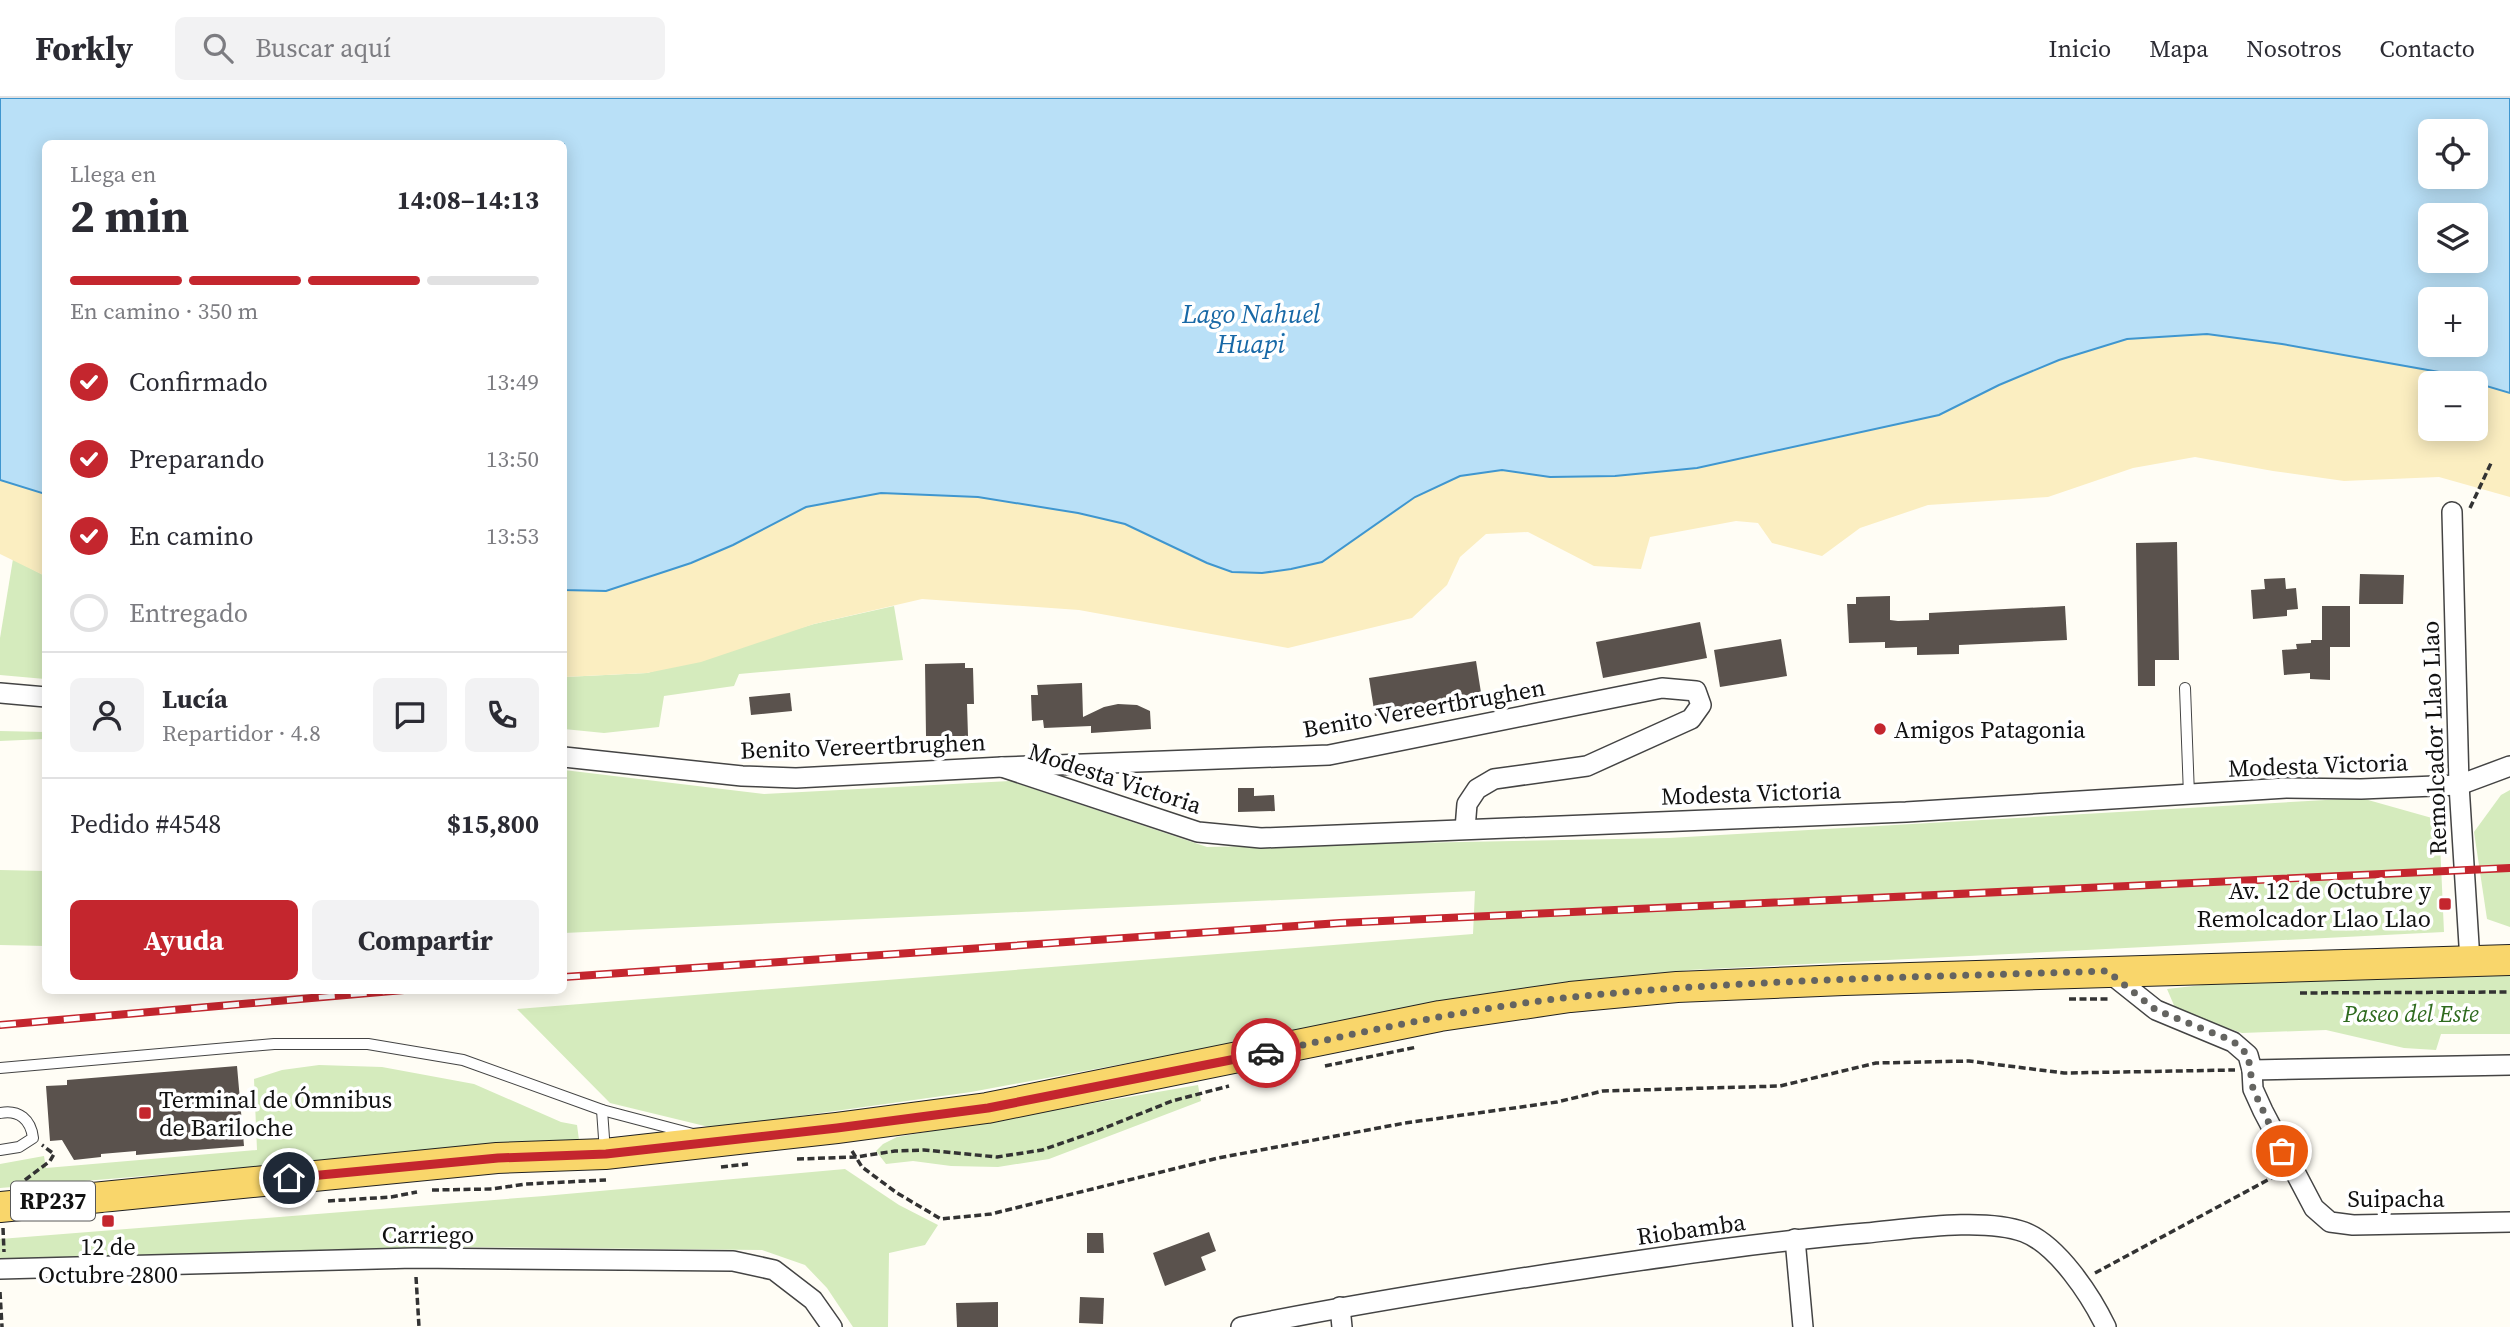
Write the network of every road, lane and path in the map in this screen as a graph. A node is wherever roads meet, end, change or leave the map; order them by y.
1 (2493, 461) dead end
2 (2460, 511) joint
3 (2185, 688) dead end
4 (0, 693) edge
5 (42, 697) edge
6 (567, 757) edge
7 (2510, 766) edge
8 (1002, 767) junction
9 (2459, 785) junction
10 (2189, 795) junction
11 (1465, 829) junction
12 (2510, 960) edge
13 (2470, 961) junction
14 (2107, 971) junction
15 (2510, 992) edge
16 (2299, 993) dead end
17 (2140, 997) junction
18 (2057, 999) dead end
19 (1422, 1046) dead end
20 (1322, 1066) dead end
21 (2510, 1066) edge
22 (0, 1068) edge
23 (2252, 1070) junction
24 (1237, 1084) dead end
25 (602, 1110) junction
26 (0, 1113) edge
27 (837, 1128) junction
28 (0, 1150) edge
29 (54, 1154) dead end
30 (715, 1154) junction
31 (856, 1157) junction
32 (498, 1158) junction
33 (789, 1159) dead end
34 (755, 1163) dead end
35 (549, 1166) dead end
36 (604, 1166) junction
37 (2291, 1168) junction
38 (20, 1183) dead end
39 (324, 1201) dead end
40 (6, 1221) edge
41 (2510, 1222) edge
42 (1795, 1239) junction
43 (414, 1258) junction
44 (0, 1269) edge
45 (2080, 1281) junction
46 (0, 1292) edge
47 (1340, 1307) junction
48 (2, 1327) edge
49 (419, 1327) edge
50 (832, 1327) edge
51 (1241, 1327) edge
52 (1342, 1327) edge
53 (1803, 1327) edge
54 (2106, 1327) edge

1 - 2 path
2 - 9 street, Remolcador Llao Llao
3 - 10 lane
4 - 5 street
6 - 8 street, Benito Vereertbrughen
7 - 9 street, Modesta Victoria
8 - 11 street, Modesta Victoria
8 - 11 street, Benito Vereertbrughen
9 - 10 street, Modesta Victoria
9 - 13 street, Remolcador Llao Llao
10 - 11 street, Modesta Victoria
12 - 13 main road, RP237
13 - 14 main road, RP237
14 - 17 street, Suipacha
14 - 27 main road, RP237
15 - 16 path
17 - 18 path
17 - 23 street, Suipacha
19 - 20 path
21 - 23 street
22 - 25 lane
23 - 31 path
23 - 37 street, Suipacha
24 - 31 path
25 - 30 lane
25 - 36 lane
26 - 28 lane
27 - 30 main road, RP237
27 - 31 path
29 - 38 path
30 - 34 path
30 - 36 main road, RP237
31 - 33 path
32 - 35 lane
32 - 36 main road, RP237
32 - 40 main road, RP237
36 - 39 path
37 - 41 street, Suipacha
37 - 45 path
42 - 45 street, Riobamba
42 - 47 street, Riobamba
42 - 53 street
43 - 44 street, Carriego
43 - 49 path
43 - 50 street, Carriego
45 - 54 street, Riobamba
46 - 48 path
47 - 51 street, Riobamba
47 - 52 street

